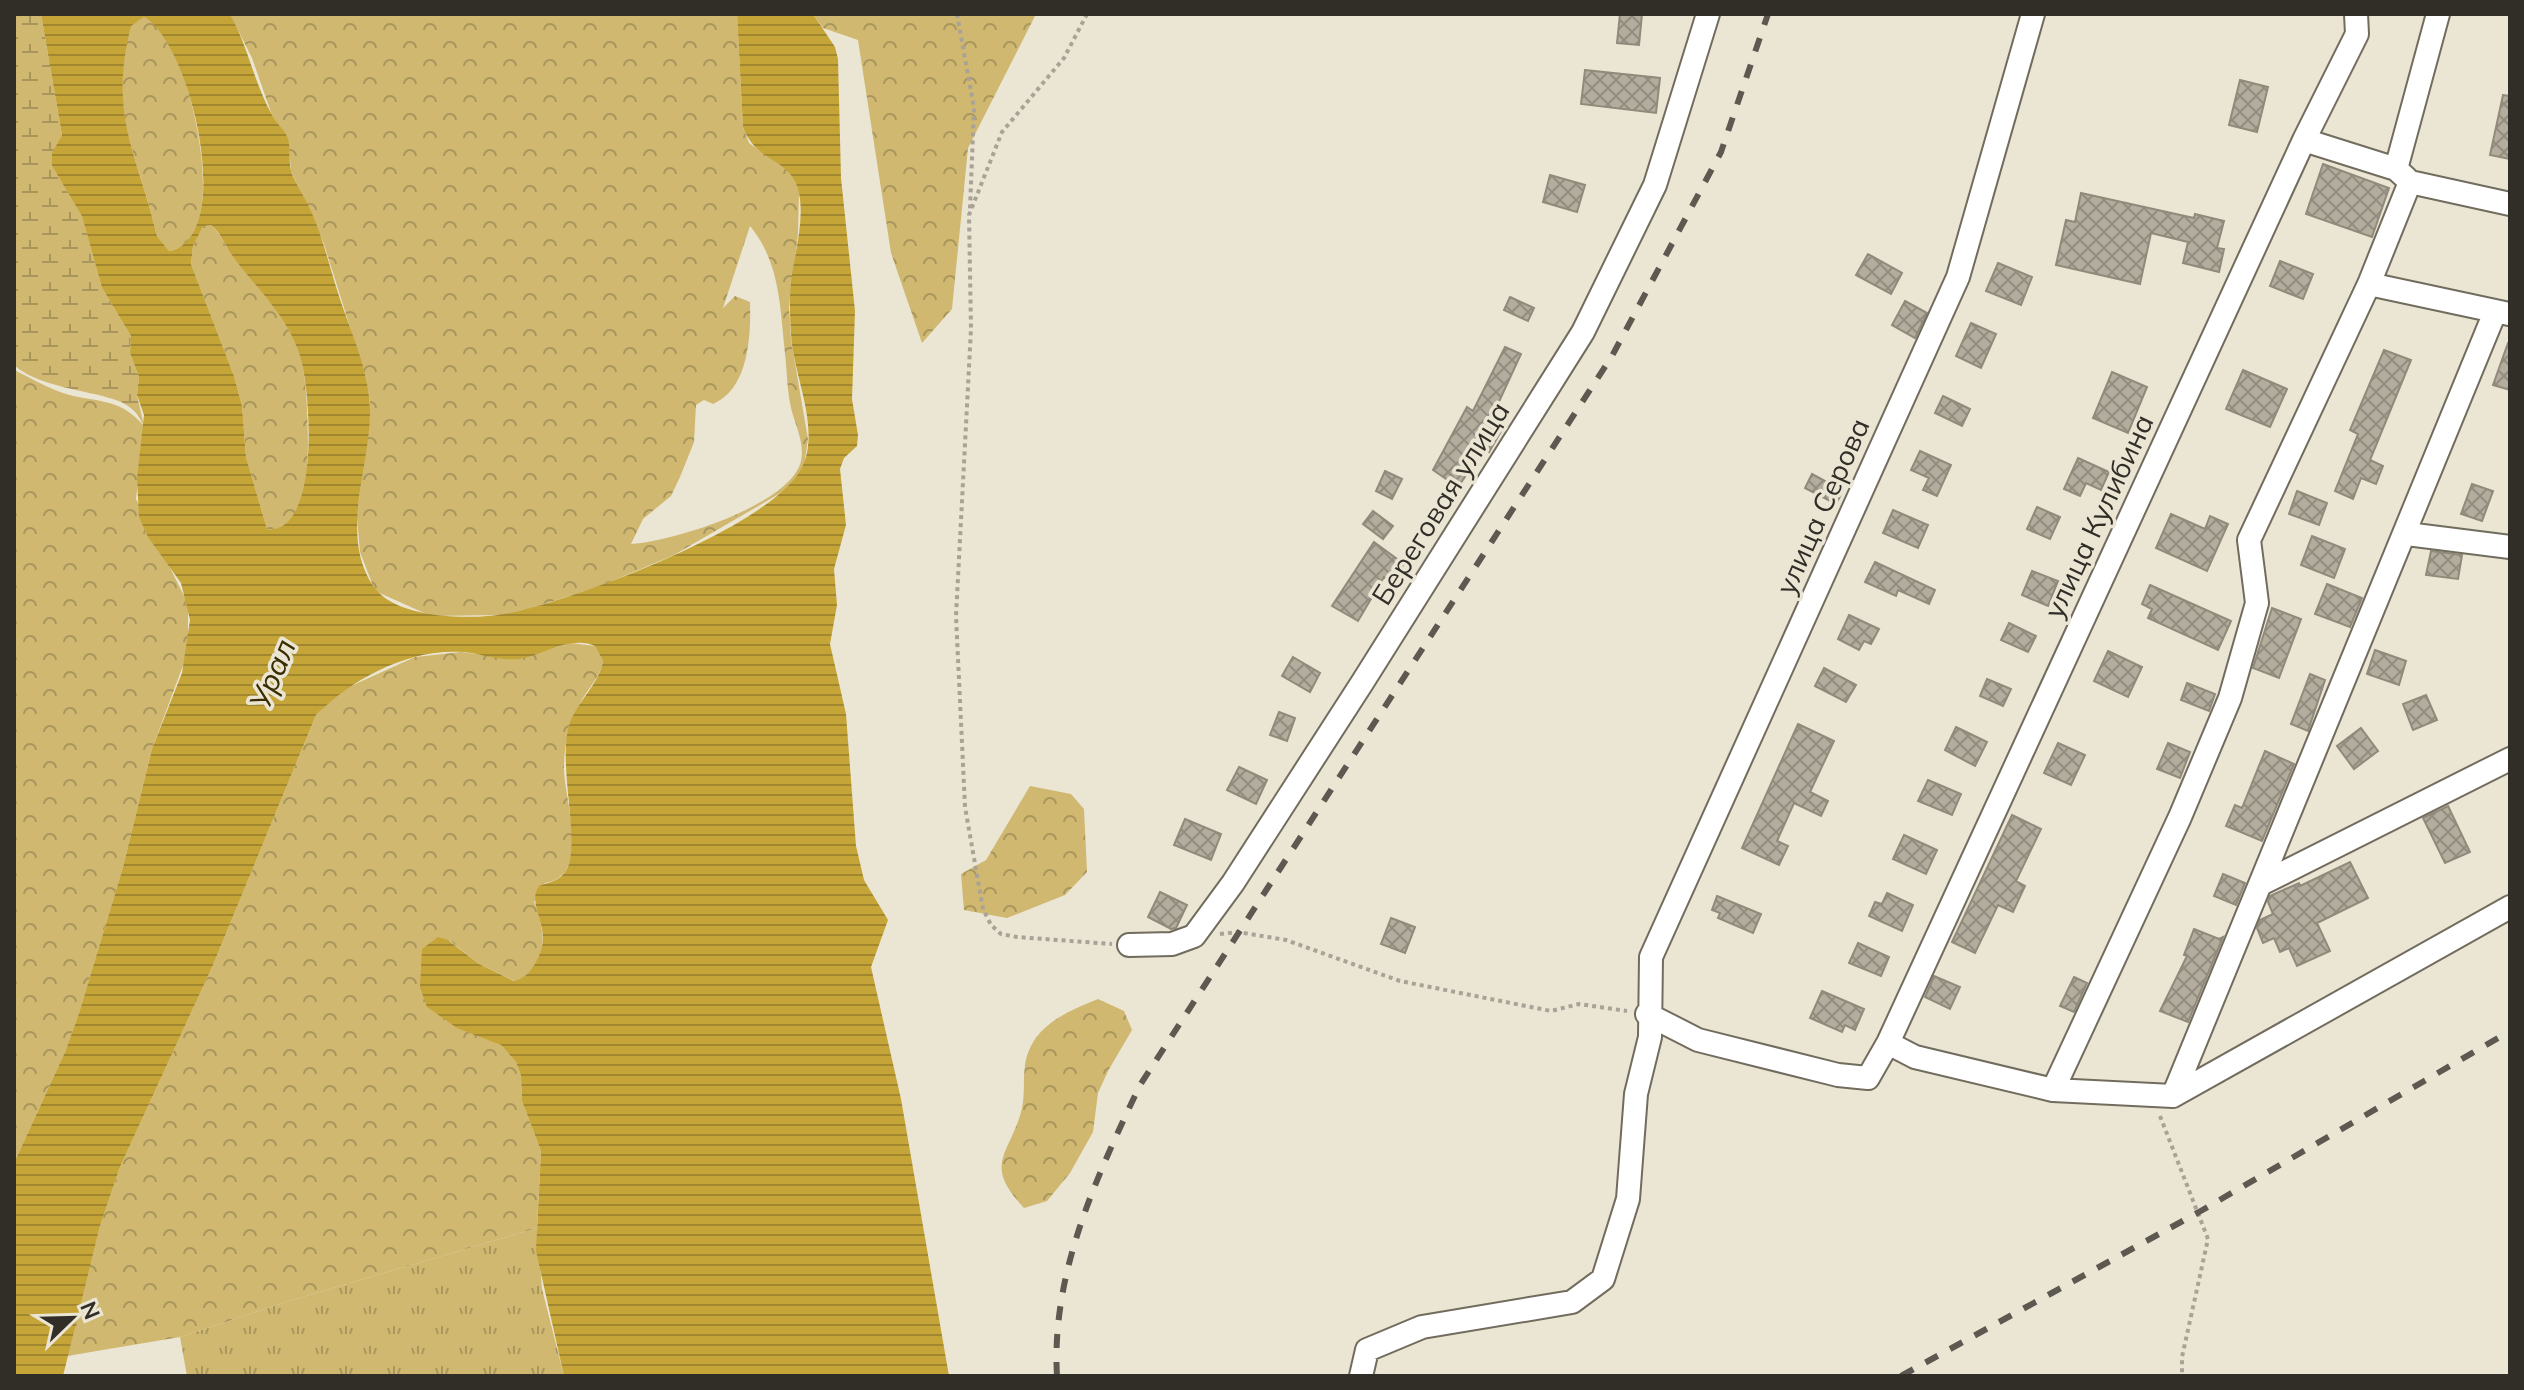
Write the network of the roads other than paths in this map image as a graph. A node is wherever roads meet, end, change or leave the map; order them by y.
1 (1708, 14) edge
2 (2033, 14) edge
3 (2356, 14) edge
4 (2438, 14) edge
5 (2304, 140) junction
6 (2403, 175) junction
7 (2510, 204) edge
8 (2369, 284) junction
9 (2503, 313) edge
10 (2407, 534) junction
11 (2510, 547) edge
12 (2510, 759) edge
13 (2263, 883) junction
14 (2510, 907) edge
15 (1129, 945) road end
16 (1647, 1014) junction
17 (1888, 1043) junction
18 (2053, 1090) junction
19 (2173, 1096) junction
20 (1361, 1376) edge

1 - 15 street, Береговая улица
2 - 16 street, улица Серова
3 - 5 street, улица Кулибина
4 - 6 street
5 - 6 street
5 - 17 street, улица Кулибина
6 - 7 street
6 - 8 street
8 - 9 street
8 - 18 street
9 - 10 street
10 - 11 street
10 - 13 street
12 - 13 street
13 - 19 street
14 - 19 street
16 - 17 street, улица Кулибина
16 - 20 street, улица Серова
17 - 18 street
18 - 19 street

